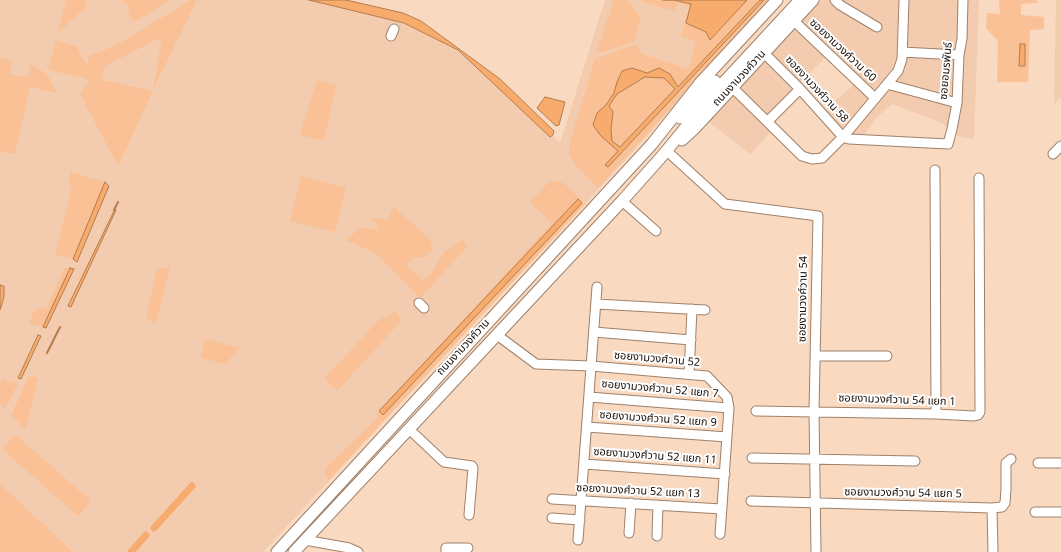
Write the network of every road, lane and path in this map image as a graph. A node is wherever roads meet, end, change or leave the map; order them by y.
1 (777, 0) edge
2 (790, 0) edge
3 (800, 0) edge
4 (813, 0) edge
5 (835, 0) edge
6 (904, 0) edge
7 (963, 0) edge
8 (794, 21) junction
9 (877, 27) dead end
10 (902, 52) junction
11 (764, 53) junction
12 (959, 55) junction
13 (887, 84) junction
14 (732, 87) junction
15 (800, 89) junction
16 (875, 98) junction
17 (956, 103) junction
18 (768, 121) junction
19 (843, 137) junction
20 (652, 144) junction
21 (948, 144) joint
22 (1061, 146) edge
23 (666, 154) junction
24 (1053, 154) dead end
25 (935, 170) dead end
26 (979, 178) dead end
27 (622, 200) junction
28 (656, 230) dead end
29 (597, 287) dead end
30 (596, 304) junction
31 (692, 309) junction
32 (705, 310) dead end
33 (594, 332) junction
34 (497, 335) junction
35 (691, 340) junction
36 (815, 356) junction
37 (887, 356) dead end
38 (591, 366) junction
39 (689, 374) junction
40 (589, 397) junction
41 (729, 408) junction
42 (756, 411) dead end
43 (814, 411) junction
44 (936, 414) junction
45 (587, 427) junction
46 (410, 430) junction
47 (727, 437) junction
48 (752, 458) dead end
49 (815, 458) junction
50 (1011, 460) dead end
51 (915, 461) dead end
52 (1038, 463) dead end
53 (1061, 463) edge
54 (584, 464) junction
55 (725, 474) junction
56 (552, 499) dead end
57 (581, 500) junction
58 (751, 501) dead end
59 (631, 503) junction
60 (815, 503) junction
61 (658, 505) junction
62 (992, 508) junction
63 (722, 509) junction
64 (1035, 512) dead end
65 (1061, 512) edge
66 (469, 515) dead end
67 (552, 518) dead end
68 (580, 520) junction
69 (629, 533) dead end
70 (720, 534) dead end
71 (657, 536) dead end
72 (305, 540) junction
73 (578, 540) dead end
74 (468, 548) dead end
75 (277, 552) edge
76 (294, 552) edge
77 (358, 552) edge
78 (446, 552) edge
79 (816, 552) edge
80 (993, 552) edge

1 - 20 main road, ถนนงามวงศ์วาน
2 - 20 main road, ถนนงามวงศ์วาน
3 - 23 main road, ถนนงามวงศ์วาน
4 - 8 main road, ถนนงามวงศ์วาน
5 - 9 street
6 - 10 street
7 - 12 street, ซอยอมรพันธ์
8 - 11 main road, ถนนงามวงศ์วาน
8 - 16 street, ซอยงามวงศ์วาน 60
10 - 12 street
10 - 13 street
11 - 14 main road, ถนนงามวงศ์วาน
11 - 15 street, ซอยงามวงศ์วาน 58
12 - 17 street, ซอยอมรพันธ์
13 - 16 street
13 - 17 street
14 - 18 street
14 - 23 main road, ถนนงามวงศ์วาน
15 - 18 street
15 - 19 street, ซอยงามวงศ์วาน 58
16 - 19 street
17 - 21 street, ซอยอมรพันธ์
18 - 19 street
19 - 21 street, ซอยงามวงศ์วาน 58
20 - 75 main road, ถนนงามวงศ์วาน
22 - 24 street
23 - 27 main road, ถนนงามวงศ์วาน
23 - 36 street, ซอยงามวงศ์วาน 54
25 - 44 street
26 - 44 street, ซอยงามวงศ์วาน 54 แยก 1
27 - 28 street
27 - 34 main road, ถนนงามวงศ์วาน
29 - 30 street
30 - 31 street
30 - 33 street
31 - 32 street
31 - 35 street
33 - 35 street
33 - 38 street
34 - 38 street, ซอยงามวงศ์วาน 52
34 - 46 main road, ถนนงามวงศ์วาน
35 - 39 street
36 - 37 street
36 - 43 street, ซอยงามวงศ์วาน 54
38 - 39 street, ซอยงามวงศ์วาน 52
38 - 40 street
39 - 41 street, ซอยงามวงศ์วาน 52
40 - 41 street, ซอยงามวงศ์วาน 52 แยก 7
40 - 45 street
41 - 47 street, ซอยงามวงศ์วาน 52
42 - 43 street, ซอยงามวงศ์วาน 54 แยก 1
43 - 44 street, ซอยงามวงศ์วาน 54 แยก 1
43 - 49 street, ซอยงามวงศ์วาน 54
45 - 47 street, ซอยงามวงศ์วาน 52 แยก 9
45 - 54 street
46 - 66 street
46 - 72 main road, ถนนงามวงศ์วาน
47 - 55 street, ซอยงามวงศ์วาน 52
48 - 49 street
49 - 51 street
49 - 60 street, ซอยงามวงศ์วาน 54
50 - 62 street
52 - 53 street
54 - 55 street, ซอยงามวงศ์วาน 52 แยก 11
54 - 57 street
55 - 63 street, ซอยงามวงศ์วาน 52
56 - 57 street, ซอยงามวงศ์วาน 52 แยก 13
57 - 59 street, ซอยงามวงศ์วาน 52 แยก 13
57 - 68 street
58 - 60 street, ซอยงามวงศ์วาน 54 แยก 5
59 - 61 street, ซอยงามวงศ์วาน 52 แยก 13
59 - 69 street
60 - 62 street, ซอยงามวงศ์วาน 54 แยก 5
60 - 79 street, ซอยงามวงศ์วาน 54
61 - 63 street, ซอยงามวงศ์วาน 52 แยก 13
61 - 71 street
62 - 80 street
63 - 70 street, ซอยงามวงศ์วาน 52
64 - 65 street
67 - 68 street
68 - 73 street
72 - 76 main road, ถนนงามวงศ์วาน
72 - 77 street
74 - 78 street

